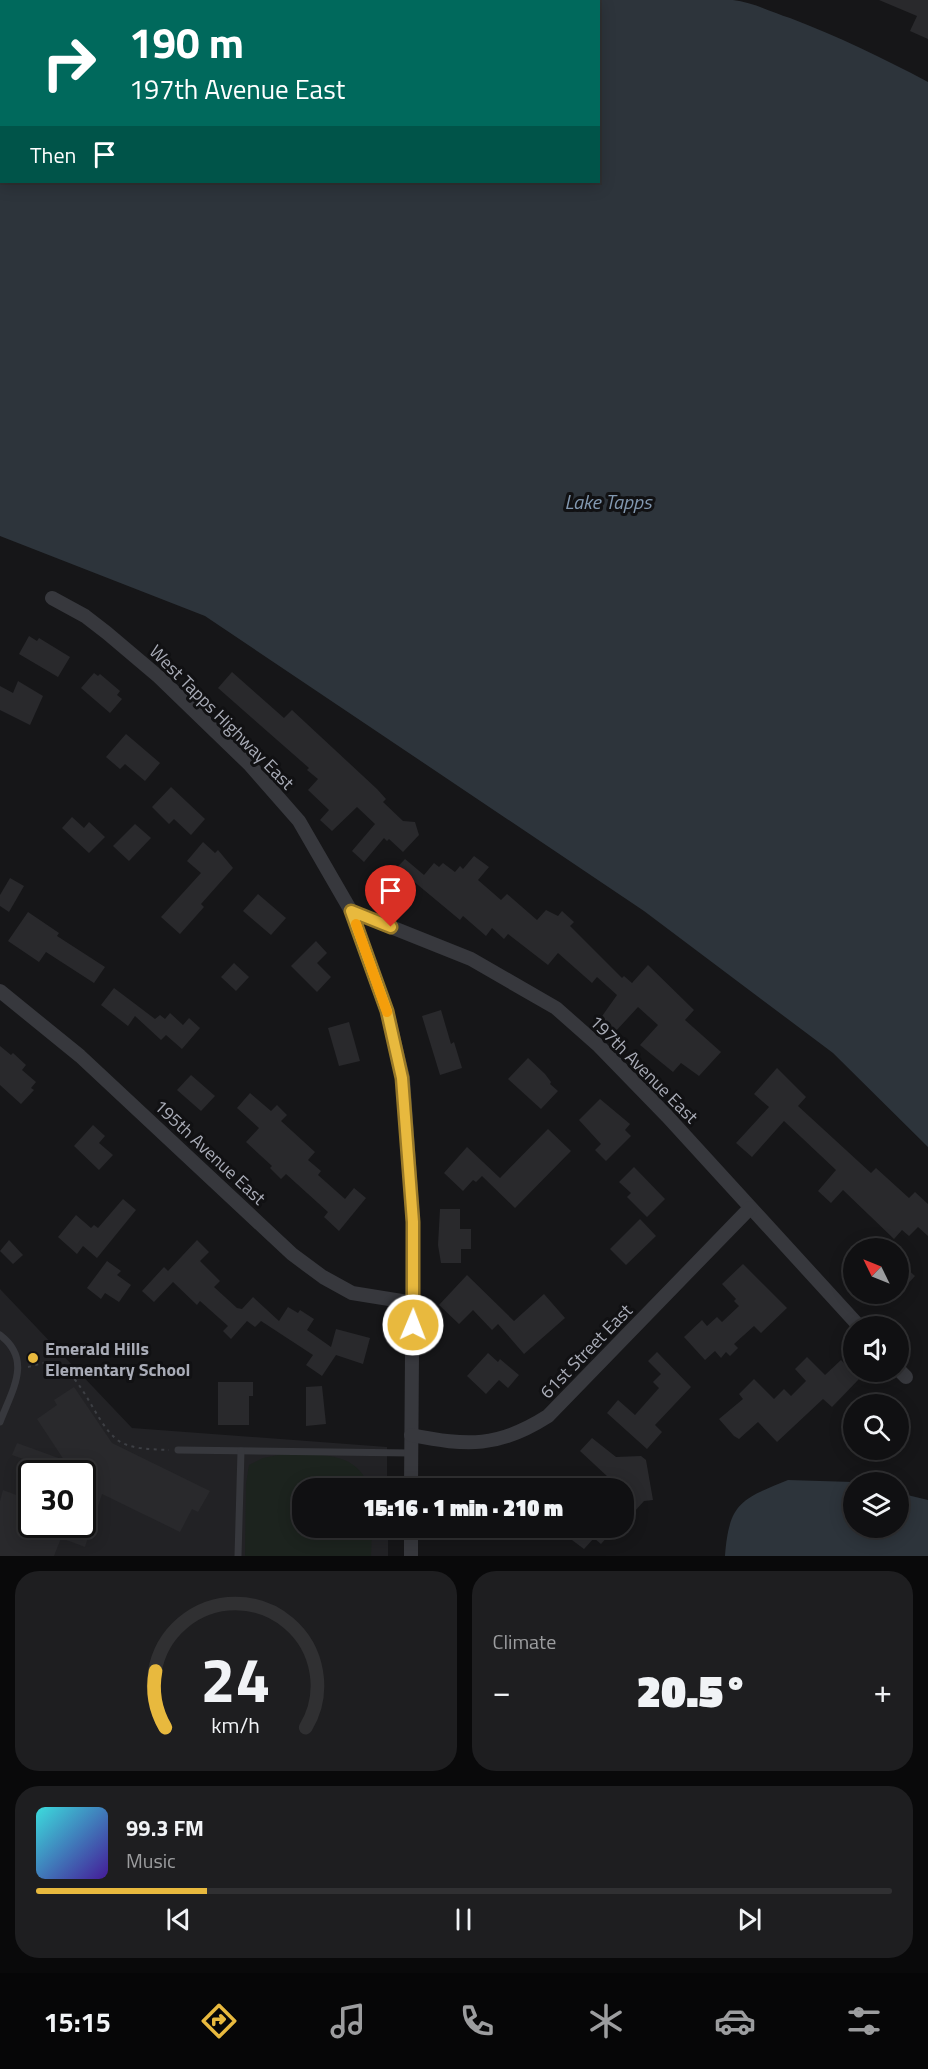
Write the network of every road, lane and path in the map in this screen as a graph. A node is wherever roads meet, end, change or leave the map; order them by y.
1 (52, 598) dead end
2 (351, 911) junction
3 (0, 991) edge
4 (750, 1208) junction
5 (414, 1303) junction
6 (850, 1316) edge
7 (0, 1335) edge
8 (19, 1369) junction
9 (0, 1422) edge
10 (411, 1435) junction
11 (178, 1450) joint
12 (240, 1451) junction
13 (411, 1453) junction
14 (411, 1478) edge
15 (411, 1538) edge
16 (238, 1556) edge
17 (411, 1556) edge

1 - 2 street, West Tapps Highway East
2 - 4 street, 197th Avenue East
2 - 5 street, West Tapps Highway East
3 - 5 street, 195th Avenue East
4 - 6 street, 197th Avenue East
4 - 10 street, 61st Street East
5 - 10 street, West Tapps Highway East
7 - 8 lane
8 - 9 lane
8 - 11 path
10 - 13 street, West Tapps Highway East
11 - 12 lane
12 - 13 lane
12 - 16 lane
13 - 14 street, West Tapps Highway East
15 - 17 street

